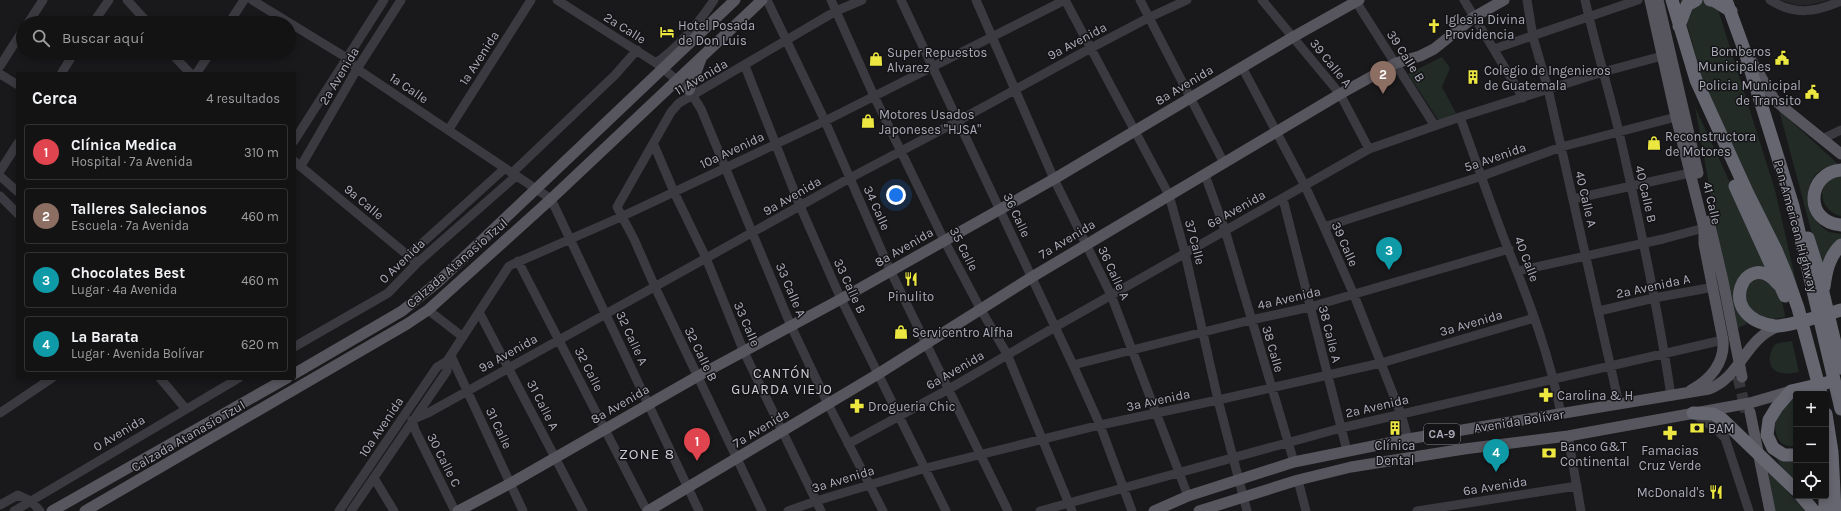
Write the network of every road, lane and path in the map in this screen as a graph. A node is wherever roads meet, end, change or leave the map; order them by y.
1 (43, 0) edge
2 (109, 0) edge
3 (127, 0) edge
4 (244, 0) edge
5 (252, 0) edge
6 (384, 0) edge
7 (401, 0) edge
8 (531, 0) edge
9 (557, 0) edge
10 (714, 0) edge
11 (735, 0) edge
12 (762, 0) edge
13 (767, 0) edge
14 (831, 0) edge
15 (862, 0) edge
16 (901, 0) edge
17 (976, 0) edge
18 (1065, 0) edge
19 (1140, 0) edge
20 (1187, 0) edge
21 (1262, 0) edge
22 (1464, 0) edge
23 (1504, 0) edge
24 (1527, 0) edge
25 (1585, 0) edge
26 (1638, 0) edge
27 (1650, 0) edge
28 (1658, 0) edge
29 (1672, 0) edge
30 (1696, 0) edge
31 (1710, 0) edge
32 (1770, 0) edge
33 (1357, 1) edge
34 (1841, 1) edge
35 (1729, 6) edge
36 (836, 11) junction
37 (33, 16) edge
38 (98, 16) edge
39 (142, 16) edge
40 (234, 16) edge
41 (278, 16) edge
42 (1589, 16) junction
43 (1474, 17) junction
44 (1148, 18) junction
45 (1679, 26) junction
46 (296, 27) edge
47 (992, 37) junction
48 (1293, 37) junction
49 (1533, 37) junction
50 (16, 41) edge
51 (786, 41) junction
52 (1091, 48) junction
53 (637, 50) junction
54 (1494, 50) junction
55 (1745, 52) junction
56 (703, 55) junction
57 (1662, 56) junction
58 (347, 58) junction
59 (70, 60) edge
60 (178, 60) edge
61 (205, 60) edge
62 (1396, 63) junction
63 (0, 66) edge
64 (660, 66) junction
65 (745, 66) junction
66 (932, 67) junction
67 (1242, 67) junction
68 (357, 68) junction
69 (62, 72) edge
70 (189, 72) edge
71 (197, 72) edge
72 (1603, 72) junction
73 (0, 74) edge
74 (1696, 80) junction
75 (677, 81) junction
76 (16, 84) edge
77 (1548, 89) junction
78 (1015, 90) junction
79 (691, 93) junction
80 (1340, 94) junction
81 (874, 96) junction
82 (1190, 98) junction
83 (1522, 98) junction
84 (1460, 117) junction
85 (1676, 117) junction
86 (825, 121) junction
87 (958, 122) junction
88 (1435, 126) junction
89 (449, 129) junction
90 (1841, 130) edge
91 (1134, 131) junction
92 (1276, 132) junction
93 (1619, 132) junction
94 (296, 138) edge
95 (1822, 139) junction
96 (775, 144) junction
97 (16, 145) edge
98 (654, 145) junction
99 (1561, 147) junction
100 (1369, 149) junction
101 (901, 152) junction
102 (1841, 154) edge
103 (1224, 163) junction
104 (297, 164) edge
105 (725, 168) junction
106 (1841, 170) edge
107 (0, 171) edge
108 (511, 173) junction
109 (1690, 173) junction
110 (1205, 175) junction
111 (0, 176) edge
112 (1482, 176) junction
113 (850, 178) junction
114 (1054, 178) junction
115 (1305, 186) junction
116 (1630, 186) junction
117 (536, 189) junction
118 (16, 190) edge
119 (674, 192) junction
120 (1169, 195) junction
121 (0, 196) edge
122 (551, 198) junction
123 (1283, 199) junction
124 (1573, 199) junction
125 (800, 206) junction
126 (1793, 206) junction
127 (617, 207) joint
128 (1000, 209) junction
129 (16, 212) edge
130 (623, 216) junction
131 (1841, 225) edge
132 (1324, 227) junction
133 (1708, 229) junction
134 (1225, 230) junction
135 (753, 234) junction
136 (570, 238) junction
137 (944, 240) junction
138 (1086, 244) junction
139 (1644, 244) junction
140 (1841, 245) edge
141 (1509, 250) junction
142 (1186, 253) junction
143 (408, 256) junction
144 (1586, 256) junction
145 (706, 258) junction
146 (518, 261) junction
147 (416, 264) junction
148 (890, 270) junction
149 (1518, 271) junction
150 (1032, 276) junction
151 (1714, 286) junction
152 (655, 287) junction
153 (1782, 289) junction
154 (1823, 293) junction
155 (1110, 295) junction
156 (1354, 296) junction
157 (1654, 298) junction
158 (841, 299) junction
159 (1310, 307) junction
160 (428, 310) junction
161 (981, 310) junction
162 (1841, 310) edge
163 (1598, 311) junction
164 (479, 312) junction
165 (606, 314) junction
166 (1534, 318) junction
167 (1251, 320) junction
168 (791, 326) junction
169 (1055, 327) junction
170 (1777, 327) junction
171 (1203, 333) junction
172 (463, 337) junction
173 (559, 340) junction
174 (1723, 340) junction
175 (926, 343) junction
176 (296, 346) edge
177 (1132, 350) junction
178 (744, 352) junction
179 (1008, 354) junction
180 (1665, 354) junction
181 (449, 359) junction
182 (1381, 363) junction
183 (1073, 365) junction
184 (1611, 366) junction
185 (509, 368) junction
186 (1841, 368) edge
187 (296, 373) edge
188 (878, 374) junction
189 (698, 376) junction
190 (1327, 376) junction
191 (1737, 376) junction
192 (1554, 378) junction
193 (49, 380) edge
194 (162, 380) edge
195 (235, 380) edge
196 (283, 380) edge
197 (1841, 380) edge
198 (1270, 388) junction
199 (949, 389) junction
200 (1795, 390) junction
201 (467, 391) junction
202 (1812, 391) edge
203 (1820, 391) edge
204 (1675, 396) junction
205 (1218, 400) junction
206 (648, 404) junction
207 (828, 404) junction
208 (1619, 404) junction
209 (186, 408) junction
210 (1841, 409) edge
211 (0, 413) edge
212 (1693, 413) junction
213 (1155, 414) junction
214 (1401, 414) junction
215 (1562, 414) junction
216 (900, 417) junction
217 (412, 420) junction
218 (1100, 425) junction
219 (1828, 427) edge
220 (1342, 428) junction
221 (605, 430) junction
222 (784, 430) junction
223 (1568, 436) junction
224 (1043, 439) junction
225 (1408, 439) junction
226 (1288, 441) junction
227 (848, 444) junction
228 (1347, 452) junction
229 (981, 455) junction
230 (1793, 455) edge
231 (555, 458) junction
232 (737, 458) junction
233 (1234, 458) junction
234 (1294, 462) junction
235 (926, 468) junction
236 (1179, 474) junction
237 (374, 478) junction
238 (1239, 480) junction
239 (1298, 480) junction
240 (511, 483) junction
241 (870, 484) junction
242 (1577, 486) junction
243 (688, 487) junction
244 (1793, 487) edge
245 (1124, 488) junction
246 (1188, 496) junction
247 (1243, 496) junction
248 (1804, 499) edge
249 (1825, 499) edge
250 (816, 500) junction
251 (31, 501) junction
252 (1477, 502) junction
253 (0, 505) edge
254 (1070, 507) edge
255 (14, 511) edge
256 (40, 511) edge
257 (52, 511) edge
258 (85, 511) edge
259 (339, 511) edge
260 (351, 511) edge
261 (394, 511) edge
262 (457, 511) edge
263 (523, 511) edge
264 (582, 511) edge
265 (648, 511) edge
266 (699, 511) edge
267 (762, 511) edge
268 (788, 511) edge
269 (821, 511) edge
270 (883, 511) edge
271 (946, 511) edge
272 (1008, 511) edge
273 (1040, 511) edge
274 (1132, 511) edge
275 (1154, 511) edge
276 (1199, 511) edge
277 (1247, 511) edge
278 (1306, 511) edge
279 (1419, 511) edge
280 (1480, 511) edge
281 (1581, 511) edge
282 (1749, 511) edge
283 (1765, 511) edge
284 (1770, 511) edge
285 (1814, 511) edge
286 (1826, 511) edge
287 (1834, 511) edge

1 - 37 street
2 - 38 street
3 - 39 street
4 - 40 street
5 - 41 street, 1a Calle
6 - 58 street, 2a Avenida
7 - 68 street, 2a Avenida
8 - 89 street, 1a Avenida
9 - 53 street, 2a Calle
10 - 64 street
11 - 64 main road, Calzada Atanasio Tzul
12 - 56 main road, Calzada Atanasio Tzul
13 - 51 street, 34 Calle
14 - 36 street, 35 Calle
15 - 36 street, 11 Avenida
16 - 66 street, 36 Calle
17 - 47 street, 36 Calle A
18 - 47 street, 10a Avenida
18 - 52 street, 37 Calle
19 - 44 street
20 - 44 street, 9a Avenida
21 - 48 street, 39 Calle A
22 - 43 street
23 - 43 main road, 7a Avenida
24 - 49 street, 40 Calle A
25 - 42 street, 40 Calle B
26 - 42 street
27 - 57 main road, 41 Calle
28 - 133 main road
29 - 45 highway, Pan-American Highway
30 - 45 highway
31 - 35 highway
32 - 34 street
33 - 48 main road, 8a Avenida
33 - 62 street, 39 Calle B
35 - 55 highway, Pan-American Highway
36 - 51 street, 11 Avenida
36 - 81 street, 35 Calle
42 - 49 street
42 - 72 street, 40 Calle B
43 - 54 street
43 - 62 main road, 7a Avenida
44 - 52 street, 9a Avenida
44 - 82 street
45 - 74 highway, Pan-American Highway
46 - 58 street, 1a Calle
47 - 66 street, 10a Avenida
47 - 78 street, 36 Calle A
48 - 67 main road, 8a Avenida
48 - 80 street, 39 Calle A
49 - 54 street
49 - 77 street, 40 Calle A
50 - 63 street
51 - 65 street, 11 Avenida
51 - 86 street, 34 Calle
52 - 78 street, 9a Avenida
52 - 91 street, 37 Calle
53 - 64 street, 2a Calle
53 - 108 street, 0 Avenida
54 - 83 street
55 - 95 main road
55 - 126 highway, Pan-American Highway
56 - 75 main road, Calzada Atanasio Tzul
56 - 79 main road
57 - 72 street, 6a Avenida
57 - 85 main road, 41 Calle
58 - 68 street, 1a Calle
58 - 94 street, 2a Avenida
59 - 69 street
60 - 70 street
61 - 71 street
62 - 80 main road, 7a Avenida
62 - 88 street, 39 Calle B
64 - 75 street, 2a Calle
64 - 117 main road, Calzada Atanasio Tzul
65 - 79 street, 11 Avenida
65 - 96 street, 33 Calle B
66 - 81 street, 10a Avenida
66 - 87 street, 36 Calle
67 - 82 main road, 8a Avenida
67 - 92 street, 39 Calle
68 - 89 street, 1a Calle
68 - 104 street, 2a Avenida
72 - 77 street, 6a Avenida
72 - 93 street, 40 Calle B
73 - 76 street
74 - 153 highway
74 - 203 highway, Pan-American Highway
75 - 79 street, 33 Calle A
75 - 122 main road, Calzada Atanasio Tzul
77 - 83 street, 6a Avenida
77 - 99 street, 40 Calle A
78 - 87 street, 9a Avenida
78 - 114 street, 36 Calle A
79 - 98 street, 11 Avenida
79 - 105 street, 33 Calle A
80 - 92 main road, 7a Avenida
80 - 100 street, 39 Calle A
81 - 86 street, 10a Avenida
81 - 101 street, 35 Calle
82 - 91 main road, 8a Avenida
82 - 103 street
83 - 84 street, 6a Avenida
84 - 88 street, 6a Avenida
84 - 112 street, 40 Calle
85 - 93 street, 5a Avenida
85 - 109 main road, 41 Calle
86 - 96 street, 10a Avenida
86 - 113 street, 34 Calle
87 - 101 street, 9a Avenida
87 - 128 street, 36 Calle
88 - 100 street, 6a Avenida
89 - 108 street, 1a Calle
90 - 95 street
91 - 114 main road, 8a Avenida
91 - 120 street, 37 Calle
92 - 103 main road, 7a Avenida
92 - 115 street, 39 Calle
93 - 99 street, 5a Avenida
93 - 116 street, 40 Calle B
95 - 102 main road
96 - 105 street, 10a Avenida
96 - 125 street, 33 Calle B
97 - 107 street
98 - 119 street, 33 Calle
98 - 127 street, 11 Avenida
99 - 112 street, 5a Avenida
99 - 124 street, 40 Calle A
100 - 115 street, 6a Avenida
101 - 113 street, 9a Avenida
101 - 137 street, 35 Calle
103 - 110 main road, 7a Avenida
104 - 143 street, 9a Calle
105 - 119 street, 10a Avenida
105 - 135 street, 33 Calle A
106 - 131 highway
108 - 117 street, 1a Calle
108 - 143 street, 0 Avenida
108 - 147 street, 0 Avenida
109 - 116 street
109 - 133 main road, 41 Calle
110 - 120 main road, 7a Avenida
110 - 134 street, 38 Calle
111 - 118 street
112 - 132 street, 5a Avenida
112 - 141 street, 40 Calle
113 - 125 street, 9a Avenida
113 - 148 street, 34 Calle
114 - 128 main road, 8a Avenida
114 - 138 street, 36 Calle A
115 - 123 street, 6a Avenida
115 - 132 street, 39 Calle
116 - 124 street
116 - 139 street, 40 Calle B
117 - 122 street, 1a Calle
117 - 187 main road, Calzada Atanasio Tzul
119 - 130 street, 10a Avenida
119 - 145 street, 33 Calle
120 - 138 main road, 7a Avenida
120 - 142 street, 37 Calle
121 - 129 street
122 - 136 street, 32 Calle A
122 - 160 main road, Calzada Atanasio Tzul
123 - 134 street, 6a Avenida
123 - 159 street, 38 Calle A
124 - 144 street, 40 Calle A
125 - 135 street, 9a Avenida
125 - 158 street, 33 Calle B
126 - 154 highway
126 - 210 highway, Pan-American Highway
127 - 130 street, 32 Calle B
128 - 137 main road, 8a Avenida
128 - 150 street, 36 Calle
130 - 136 street, 10a Avenida
130 - 152 street, 32 Calle B
132 - 156 street, 39 Calle
133 - 139 street
133 - 151 main road, 41 Calle
133 - 191 main road
134 - 142 street, 6a Avenida
134 - 167 street, 38 Calle
135 - 145 street, 9a Avenida
135 - 168 street, 33 Calle A
136 - 146 street, 10a Avenida
136 - 165 street, 32 Calle A
137 - 148 main road, 8a Avenida
137 - 161 street, 35 Calle
138 - 150 main road, 7a Avenida
138 - 155 street, 36 Calle A
139 - 144 street
139 - 157 street, 40 Calle B
140 - 154 highway
141 - 149 street, 40 Calle
141 - 156 street, 4a Avenida
142 - 155 street, 6a Avenida
142 - 171 street, 37 Calle
143 - 147 street, 9a Calle
144 - 149 street
144 - 163 street, 40 Calle A
145 - 152 street, 9a Avenida
145 - 178 street, 33 Calle
146 - 164 street, 10a Avenida
146 - 173 street, 32 Calle
147 - 176 street, 0 Avenida
148 - 158 main road, 8a Avenida
148 - 175 street, 34 Calle
149 - 166 street, 40 Calle
150 - 161 main road, 7a Avenida
150 - 169 street, 36 Calle
151 - 157 street, 2a Avenida A
151 - 174 main road, 41 Calle
152 - 165 street, 9a Avenida
152 - 189 street, 32 Calle B
153 - 170 highway
153 - 202 highway
154 - 186 highway
155 - 169 street, 6a Avenida
155 - 177 street, 36 Calle A
156 - 159 street, 4a Avenida
156 - 182 street, 39 Calle
157 - 163 street, 2a Avenida A
157 - 180 street, 40 Calle B
158 - 168 main road, 8a Avenida
158 - 188 street, 33 Calle B
159 - 167 street, 4a Avenida
159 - 190 street, 38 Calle A
160 - 172 street
160 - 258 main road, Calzada Atanasio Tzul
161 - 175 main road, 7a Avenida
161 - 179 street, 35 Calle
162 - 170 highway, Avenida Bolívar
163 - 184 street, 40 Calle A
164 - 172 street, 10a Avenida
164 - 185 street, 31 Calle A
165 - 173 street, 9a Avenida
165 - 206 street, 32 Calle A
166 - 182 street, 3a Avenida
166 - 192 street, 40 Calle
167 - 171 street, 4a Avenida
167 - 198 street, 38 Calle
168 - 178 main road, 8a Avenida
168 - 207 street, 33 Calle A
169 - 179 street, 6a Avenida
169 - 183 street, 36 Calle
170 - 191 main road, Avenida Bolívar / CA-9
171 - 177 street, 4a Avenida
171 - 205 street, 37 Calle
172 - 181 street, 10a Avenida
173 - 185 street, 9a Avenida
173 - 221 street, 32 Calle
174 - 180 street, 2a Avenida
174 - 204 main road, 41 Calle
175 - 188 main road, 7a Avenida
175 - 199 street, 34 Calle
177 - 183 street, 4a Avenida
177 - 213 street, 36 Calle A
178 - 189 main road, 8a Avenida
178 - 222 street, 33 Calle
179 - 199 street, 6a Avenida
179 - 224 street, 35 Calle
180 - 184 street, 2a Avenida
180 - 204 street, 40 Calle B
181 - 201 street, 31 Calle
181 - 217 street, 10a Avenida
181 - 259 street, 10a Avenida
182 - 190 street, 3a Avenida
182 - 214 street, 39 Calle
183 - 218 street, 36 Calle
184 - 192 street, 2a Avenida
184 - 208 street, 40 Calle A
185 - 201 street, 9a Avenida
185 - 231 street, 31 Calle A
188 - 207 main road, 7a Avenida
188 - 216 street, 33 Calle B
189 - 206 main road, 8a Avenida
189 - 232 street, 32 Calle B
190 - 198 street, 3a Avenida
190 - 220 street, 38 Calle A
191 - 204 main road, Avenida Bolívar / CA-9
192 - 214 street, 2a Avenida
192 - 215 street, 40 Calle
193 - 211 street
194 - 209 street
195 - 209 street, 0 Avenida
196 - 257 main road, Calzada Atanasio Tzul
197 - 200 highway, Avenida Bolívar
198 - 205 street, 3a Avenida
198 - 226 street, 38 Calle
199 - 216 street, 6a Avenida
199 - 229 street, 34 Calle
200 - 212 main road, Avenida Bolívar / CA-9
200 - 230 highway
201 - 217 street, 9a Avenida
201 - 240 street, 31 Calle
204 - 208 main road, Avenida Bolívar / CA-9
205 - 213 street, 3a Avenida
205 - 233 street, 37 Calle
206 - 221 main road, 8a Avenida
206 - 243 street, 32 Calle A
207 - 222 main road, 7a Avenida
207 - 227 street, 33 Calle A
208 - 215 main road, Avenida Bolívar / CA-9
209 - 251 street, 0 Avenida
212 - 223 main road, Avenida Bolívar / CA-9
212 - 244 highway
212 - 282 street
213 - 218 street, 3a Avenida
213 - 236 street, 36 Calle A
214 - 220 street, 2a Avenida
214 - 225 street, 39 Calle
215 - 225 main road, Avenida Bolívar / CA-9
216 - 227 street, 6a Avenida
216 - 235 street, 33 Calle B
217 - 237 street, 10a Avenida
217 - 262 street, 30 Calle C
218 - 224 street, 3a Avenida
218 - 245 street, 36 Calle
219 - 287 highway
220 - 226 street, 2a Avenida
220 - 228 street, 38 Calle A
221 - 231 main road, 8a Avenida
221 - 265 street, 32 Calle
222 - 232 main road, 7a Avenida
222 - 250 street, 33 Calle
223 - 239 main road, Avenida Bolívar / CA-9
223 - 242 street
224 - 229 street, 3a Avenida
224 - 254 street, 35 Calle
225 - 228 main road, Avenida Bolívar / CA-9
226 - 233 street, 2a Avenida
226 - 234 street, 38 Calle
227 - 241 street, 33 Calle A
228 - 234 main road, Avenida Bolívar / CA-9
229 - 235 street, 3a Avenida
229 - 272 street, 34 Calle
231 - 240 main road, 8a Avenida
231 - 264 street, 31 Calle A
232 - 243 main road, 7a Avenida
232 - 267 street, 32 Calle B
233 - 236 street, 2a Avenida
233 - 238 street, 37 Calle
234 - 238 main road, Avenida Bolívar / CA-9
235 - 241 street, 3a Avenida
235 - 271 street, 33 Calle B
236 - 245 street, 2a Avenida
236 - 246 street, 36 Calle A
237 - 260 street, 10a Avenida
237 - 261 street
238 - 246 main road, Avenida Bolívar / CA-9
238 - 247 street, 37 Calle
239 - 247 main road, Avenida Bolívar / CA-9
239 - 278 street
240 - 262 main road, 8a Avenida
240 - 263 street, 31 Calle
241 - 250 street, 3a Avenida
241 - 270 street, 33 Calle A
242 - 252 street, 6a Avenida
242 - 281 street
243 - 265 main road, 7a Avenida
243 - 266 street, 32 Calle A
245 - 254 street, 2a Avenida
245 - 274 street, 36 Calle
246 - 275 main road, Avenida Bolívar / CA-9
247 - 276 main road, Avenida Bolívar / CA-9
247 - 277 street, 37 Calle
248 - 285 highway
249 - 286 highway
250 - 268 street, 3a Avenida
250 - 269 street, 33 Calle
251 - 253 street
251 - 255 street, 0 Avenida
251 - 256 street
252 - 279 street, 6a Avenida
252 - 280 street
254 - 273 street, 2a Avenida
283 - 284 main road

